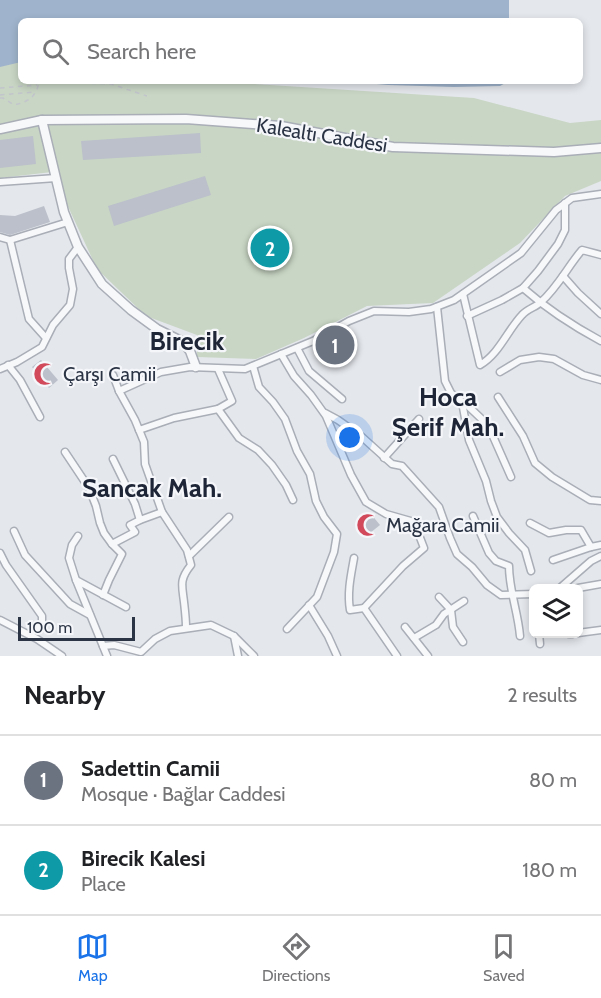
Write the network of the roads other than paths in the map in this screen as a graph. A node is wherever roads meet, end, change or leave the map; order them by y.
1 (42, 120) junction
2 (0, 129) edge
3 (601, 148) edge
4 (56, 178) junction
5 (0, 182) edge
6 (601, 194) edge
7 (565, 203) junction
8 (68, 222) junction
9 (0, 237) edge
10 (10, 240) junction
11 (78, 248) junction
12 (601, 255) edge
13 (563, 276) junction
14 (523, 288) junction
15 (463, 294) junction
16 (541, 303) junction
17 (437, 307) junction
18 (601, 314) edge
19 (467, 316) junction
20 (46, 338) junction
21 (601, 341) edge
22 (297, 348) junction
23 (281, 354) junction
24 (8, 365) junction
25 (253, 366) junction
26 (196, 367) junction
27 (0, 369) edge
28 (218, 369) junction
29 (500, 372) dead end
30 (112, 375) dead end
31 (601, 381) edge
32 (119, 391) junction
33 (498, 397) dead end
34 (342, 399) dead end
35 (462, 402) junction
36 (218, 409) junction
37 (323, 413) junction
38 (40, 417) dead end
39 (419, 419) dead end
40 (139, 430) junction
41 (65, 452) dead end
42 (384, 458) junction
43 (113, 459) dead end
44 (511, 477) dead end
45 (293, 500) dead end
46 (590, 500) junction
47 (601, 501) edge
48 (601, 508) edge
49 (162, 512) junction
50 (229, 516) dead end
51 (473, 516) dead end
52 (140, 520) junction
53 (530, 523) dead end
54 (14, 531) dead end
55 (78, 536) dead end
56 (112, 544) junction
57 (601, 545) edge
58 (591, 547) junction
59 (0, 553) edge
60 (189, 556) junction
61 (601, 556) edge
62 (354, 558) dead end
63 (554, 560) dead end
64 (531, 572) dead end
65 (76, 580) junction
66 (565, 584) edge
67 (601, 584) edge
68 (583, 587) edge
69 (529, 594) edge
70 (103, 595) junction
71 (511, 596) junction
72 (439, 597) dead end
73 (464, 601) dead end
74 (309, 605) junction
75 (126, 608) dead end
76 (364, 608) junction
77 (451, 610) junction
78 (0, 615) edge
79 (90, 616) junction
80 (0, 620) edge
81 (186, 627) junction
82 (405, 627) dead end
83 (287, 629) dead end
84 (601, 630) edge
85 (583, 632) edge
86 (30, 635) junction
87 (234, 636) junction
88 (520, 636) dead end
89 (414, 638) junction
90 (539, 638) edge
91 (463, 642) dead end
92 (540, 644) dead end
93 (103, 646) junction
94 (62, 656) edge
95 (107, 656) edge
96 (238, 656) edge
97 (254, 656) edge
98 (337, 656) edge
99 (397, 656) edge
100 (428, 656) edge

1 - 2 street, Kalealtı Caddesi
1 - 3 street, Kalealtı Caddesi
1 - 4 street
4 - 5 street
4 - 8 street
6 - 7 street
7 - 14 street
7 - 15 street
8 - 10 street
8 - 11 street
9 - 10 street
10 - 20 street
11 - 20 street
11 - 26 street
12 - 13 street
13 - 16 street
13 - 18 street
14 - 16 street
14 - 19 street
15 - 17 street
15 - 19 street
16 - 19 street
16 - 21 street
17 - 22 street
17 - 35 street
20 - 24 street
22 - 23 street
22 - 34 street
23 - 25 street
23 - 37 street
24 - 27 street
24 - 38 street
25 - 28 street
25 - 74 street
26 - 28 street
26 - 32 street
28 - 36 street
29 - 31 street
30 - 32 street
32 - 40 street
33 - 46 street
35 - 44 street
35 - 64 street
36 - 40 street
36 - 45 street
37 - 42 street
37 - 76 street
39 - 42 street
40 - 49 street
41 - 56 street
42 - 71 street
43 - 52 street
46 - 47 street
46 - 48 street
49 - 52 street
49 - 60 street
50 - 60 street
51 - 71 street
52 - 56 street
53 - 58 street
54 - 79 street
55 - 65 street
56 - 70 street
57 - 58 street
58 - 63 street
59 - 86 street
60 - 81 street
61 - 66 street
62 - 76 street
65 - 70 street
65 - 79 street
67 - 68 street
69 - 71 street
70 - 75 street
71 - 88 street
72 - 77 street
73 - 77 street
74 - 83 street
74 - 98 street
76 - 99 street
77 - 89 street
77 - 91 street
78 - 80 street
79 - 93 street
80 - 86 street
81 - 87 street
81 - 93 street
82 - 89 street
84 - 85 street
86 - 94 street
87 - 96 street
87 - 97 street
89 - 100 street
90 - 92 street
93 - 95 street

